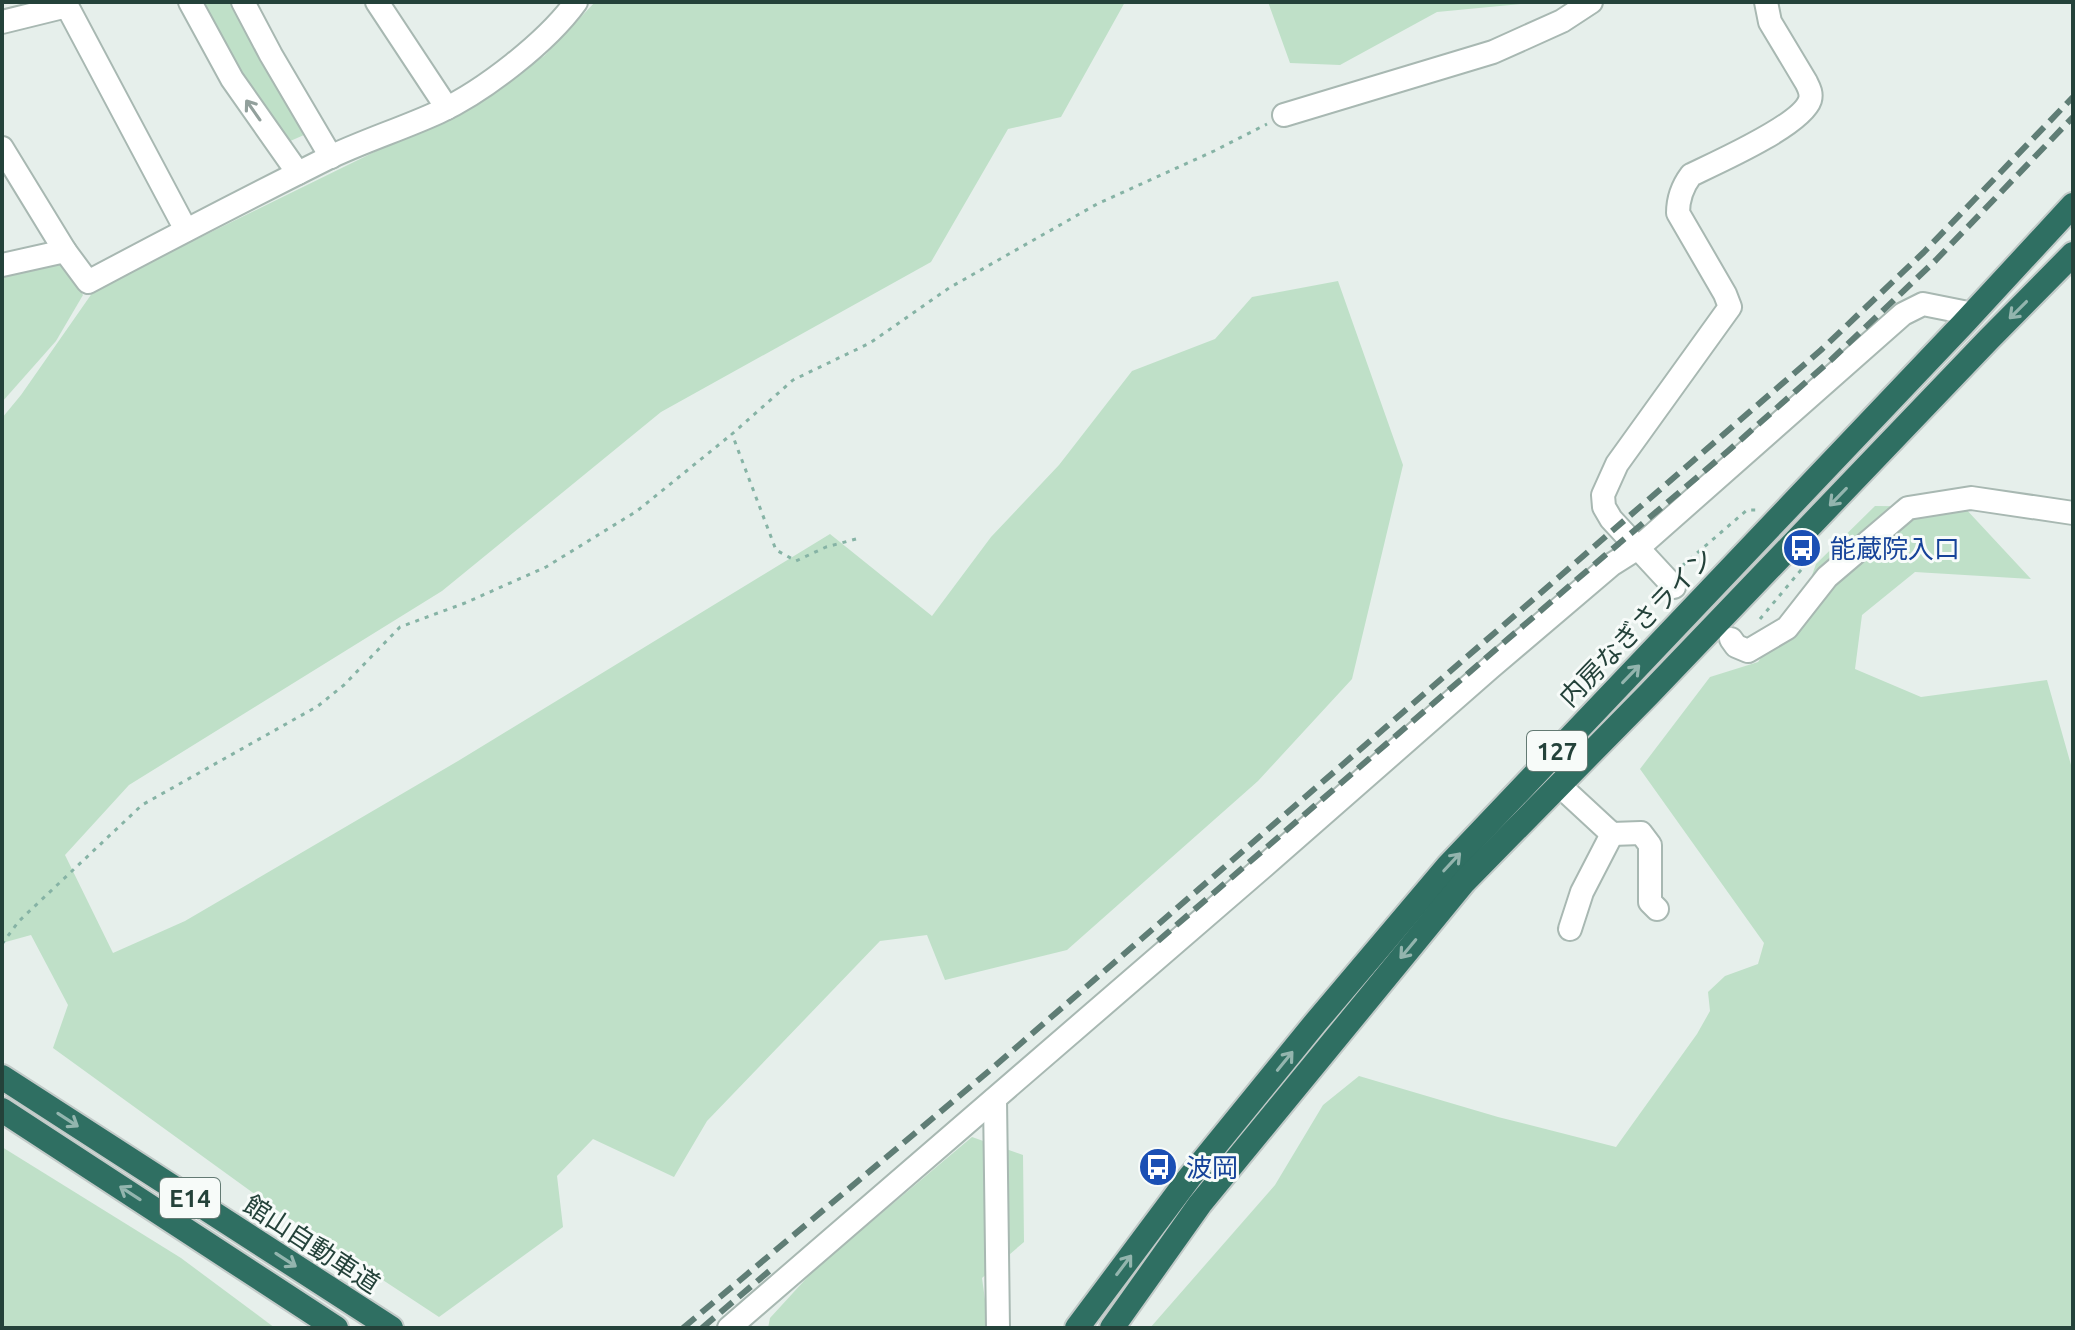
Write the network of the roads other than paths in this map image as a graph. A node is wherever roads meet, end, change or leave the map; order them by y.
1 (190, 2) edge
2 (243, 2) edge
3 (377, 2) edge
4 (576, 2) edge
5 (1591, 2) edge
6 (1766, 2) edge
7 (2, 22) edge
8 (447, 108) junction
9 (1284, 115) road end
10 (2, 148) edge
11 (331, 157) junction
12 (298, 173) junction
13 (2073, 205) edge
14 (186, 230) junction
15 (65, 251) junction
16 (2073, 254) edge
17 (2, 265) edge
18 (1973, 314) junction
19 (2073, 513) edge
20 (1638, 548) junction
21 (1670, 584) road end
22 (1734, 643) road end
23 (1559, 785) junction
24 (1612, 834) junction
25 (1657, 909) dead end
26 (1570, 929) dead end
27 (2, 1077) edge
28 (995, 1099) junction
29 (2, 1110) edge
30 (384, 1324) edge
31 (336, 1328) edge
32 (729, 1328) edge
33 (998, 1328) edge
34 (1077, 1328) edge
35 (1112, 1328) edge

12 -> 1 street
2 - 11 street
3 - 8 street
4 - 8 street
5 - 9 street
6 - 20 street
7 - 14 street
8 - 11 street
10 - 15 street
11 - 12 street
12 - 14 street
13 - 18 highway, 内房なぎさライン / 127
14 - 15 street
15 - 17 street
16 -> 23 highway, 127
18 - 20 street
34 -> 18 highway, 内房なぎさライン / 127
19 - 22 street
20 - 21 street
20 - 28 street
23 - 24 street
23 -> 35 highway, 127
24 - 25 street
24 - 26 street
27 -> 30 highway, 館山自動車道 / E14
28 - 32 street
28 - 33 street
31 -> 29 highway, E14

